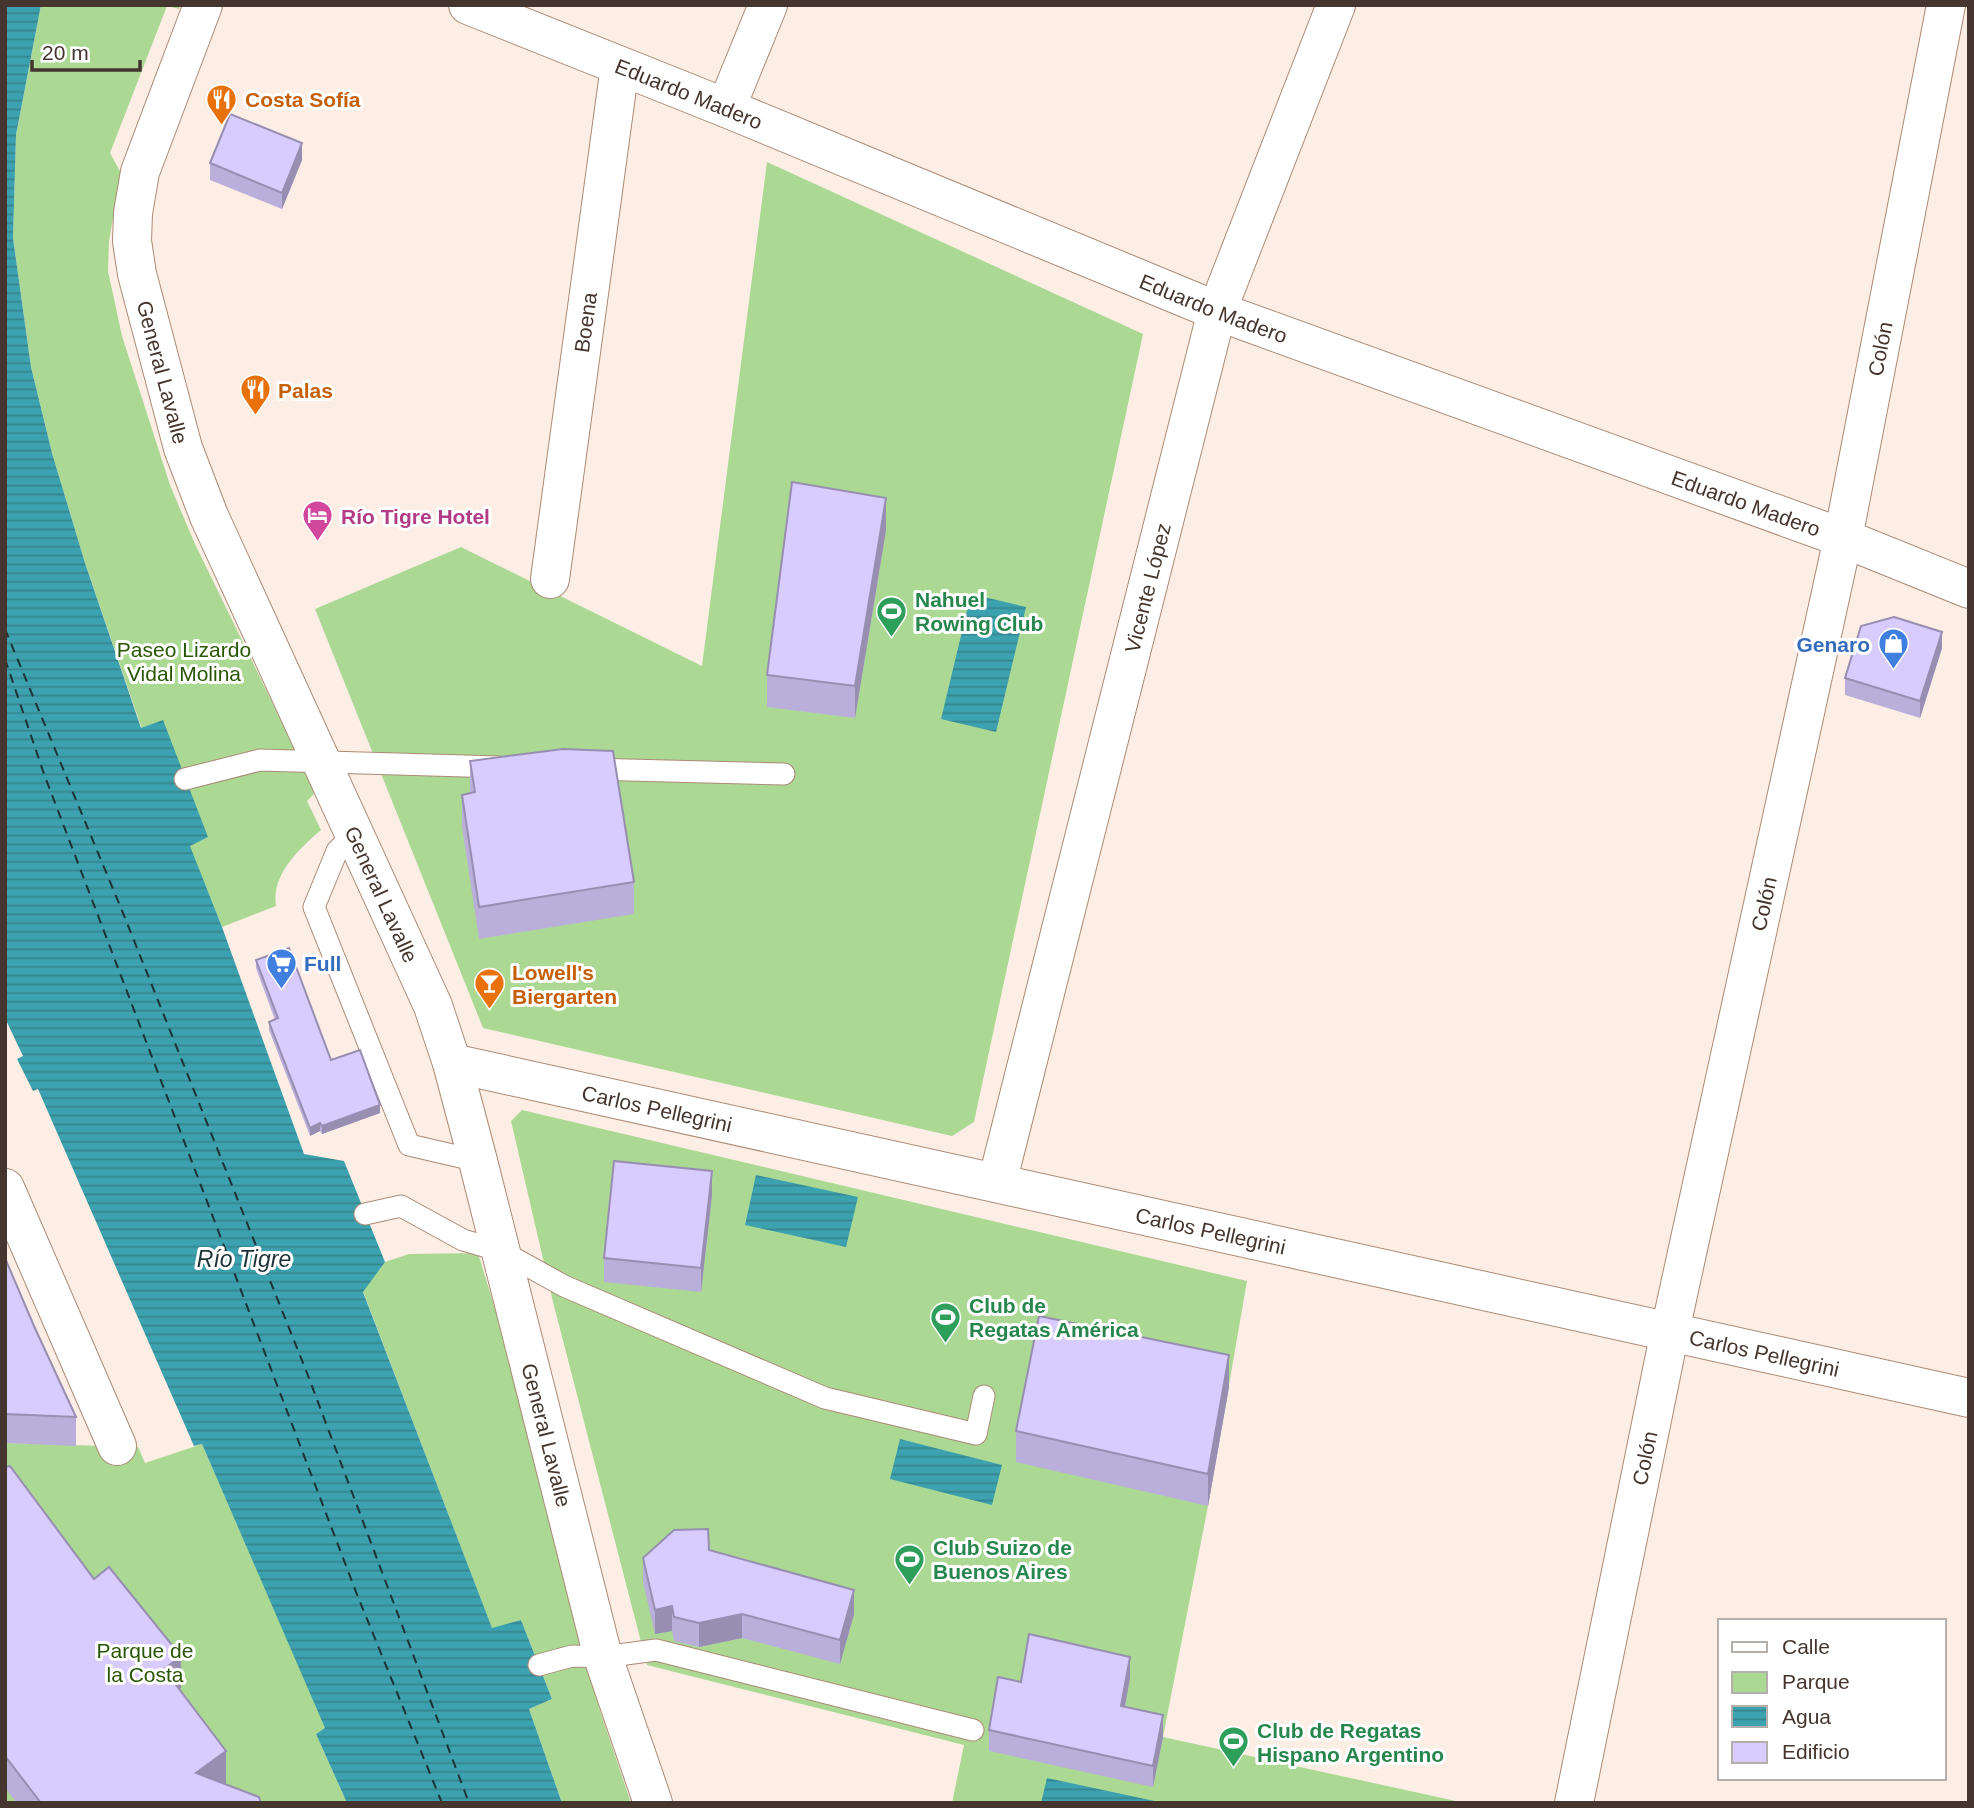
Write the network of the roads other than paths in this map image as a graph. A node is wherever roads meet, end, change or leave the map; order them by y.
1 (203, 5) edge
2 (468, 5) edge
3 (768, 5) edge
4 (1336, 5) edge
5 (1946, 5) edge
6 (620, 66) junction
7 (726, 108) junction
8 (1217, 311) junction
9 (1843, 538) junction
10 (550, 579) dead end
11 (1969, 589) edge
12 (322, 763) junction
13 (513, 768) edge
14 (567, 769) edge
15 (785, 774) dead end
16 (185, 779) dead end
17 (355, 833) junction
18 (452, 1063) junction
19 (478, 1161) junction
20 (997, 1183) junction
21 (7, 1198) edge
22 (365, 1214) dead end
23 (501, 1251) junction
24 (1670, 1332) junction
25 (984, 1396) dead end
26 (1969, 1398) edge
27 (117, 1447) dead end
28 (603, 1657) junction
29 (539, 1665) dead end
30 (973, 1730) dead end
31 (653, 1803) edge
32 (1574, 1803) edge

1 - 12 street, General Lavalle
2 - 6 street, Eduardo Madero
3 - 7 street
4 - 8 street, Vicente López
5 - 9 street, Colón
6 - 7 street, Eduardo Madero
6 - 10 street, Boena
7 - 8 street, Eduardo Madero
8 - 9 street, Eduardo Madero
8 - 20 street, Vicente López
9 - 11 street, Eduardo Madero
9 - 24 street, Colón
12 - 13 lane
12 - 16 lane
12 - 17 street, General Lavalle
14 - 15 lane
17 - 18 street, General Lavalle
17 - 19 lane
18 - 19 street, General Lavalle
18 - 20 street, Carlos Pellegrini
19 - 23 street, General Lavalle
20 - 24 street, Carlos Pellegrini
21 - 27 street
22 - 23 lane
23 - 25 lane
23 - 28 street, General Lavalle
24 - 26 street, Carlos Pellegrini
24 - 32 street, Colón
28 - 29 lane
28 - 30 lane
28 - 31 street, General Lavalle

